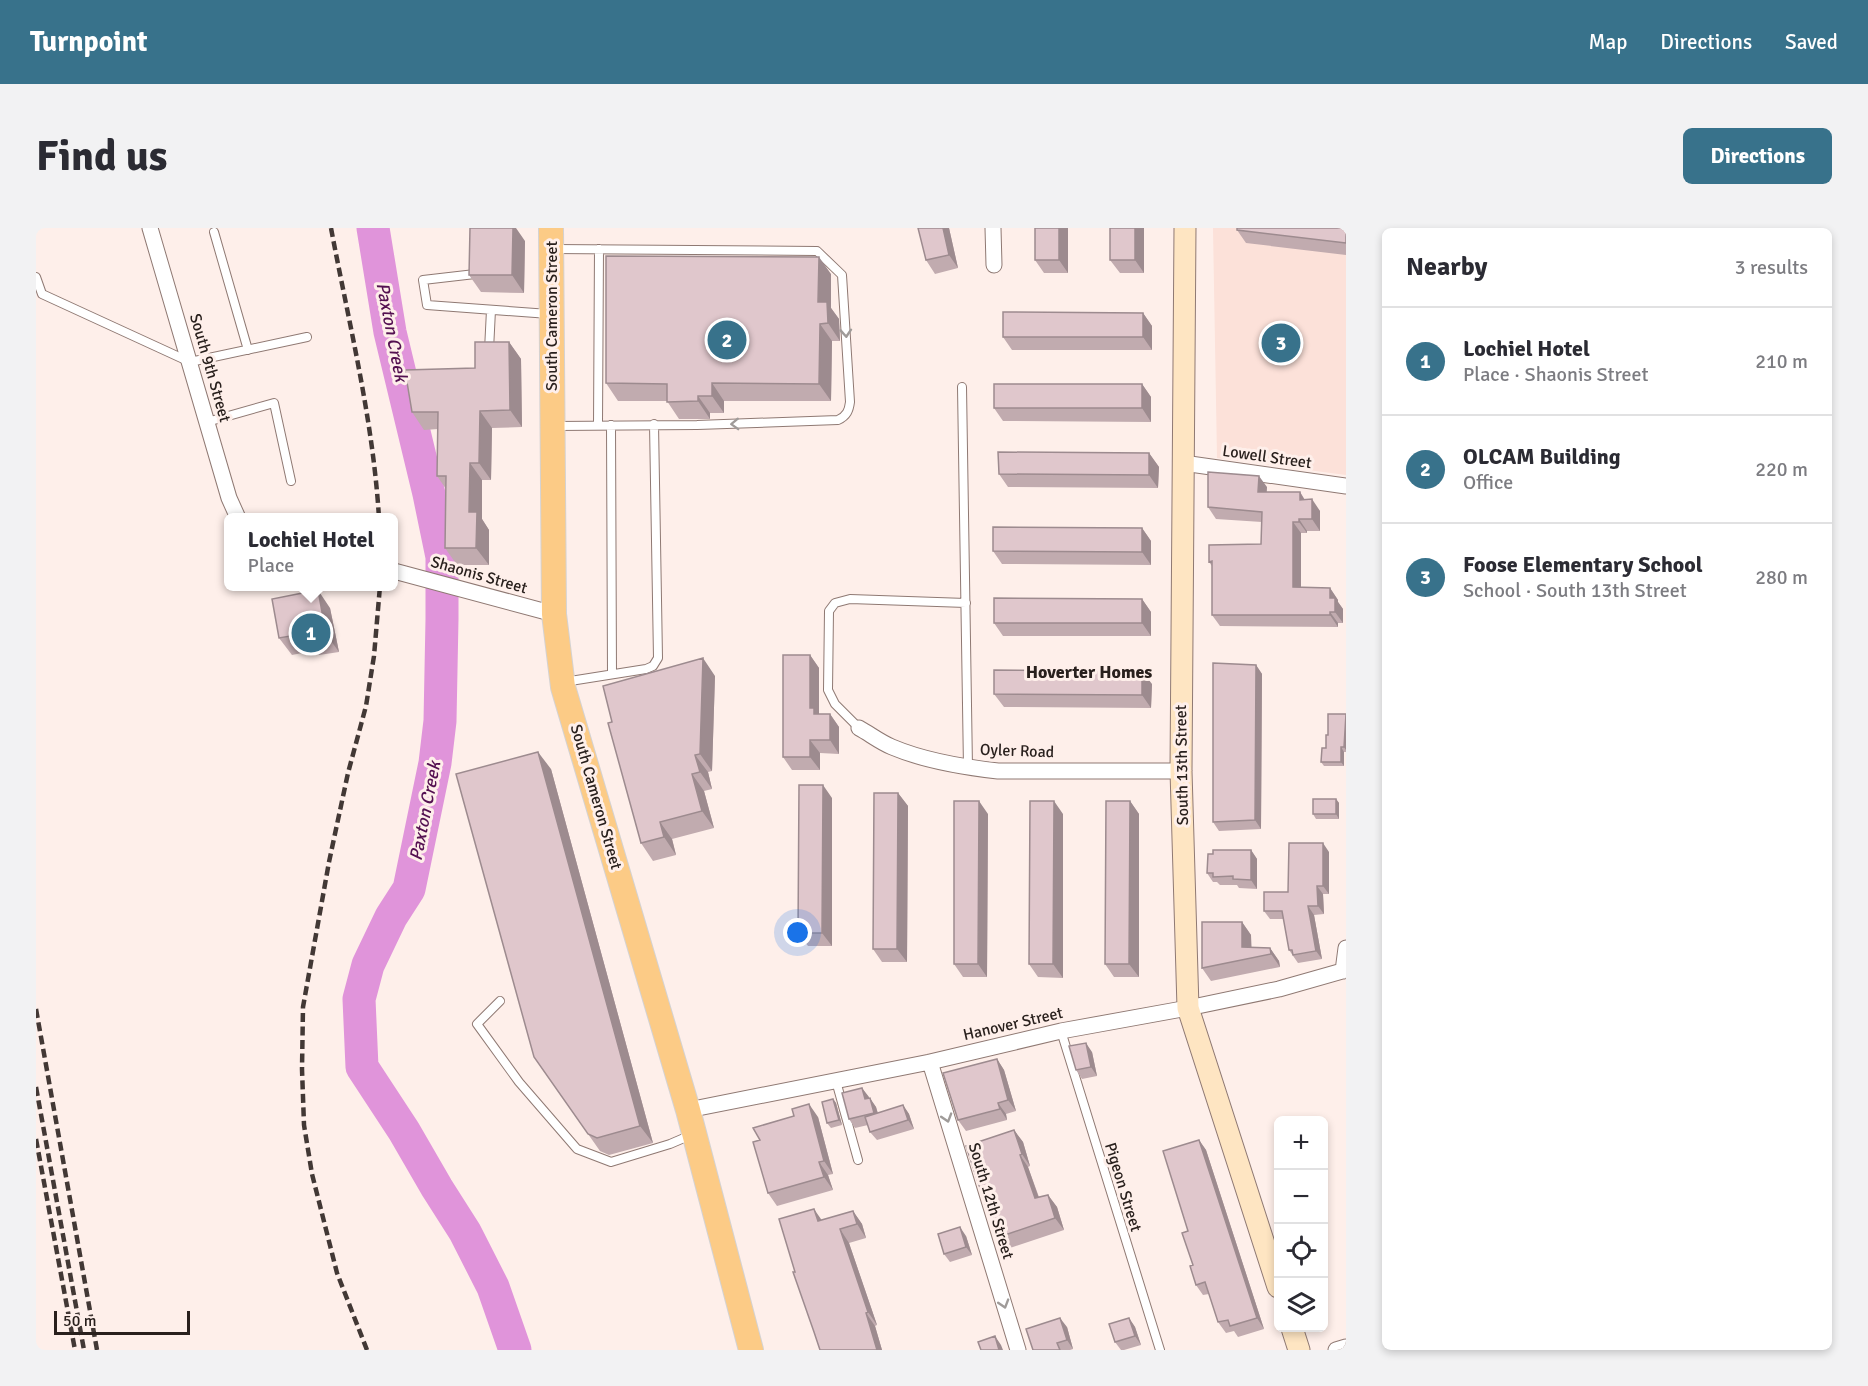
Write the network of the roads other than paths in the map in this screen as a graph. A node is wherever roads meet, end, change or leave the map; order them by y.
1 (150, 228) edge
2 (993, 228) edge
3 (1185, 228) edge
4 (214, 232) dead end
5 (551, 238) edge
6 (599, 249) junction
7 (994, 265) dead end
8 (475, 274) edge
9 (36, 277) edge
10 (491, 310) junction
11 (552, 314) junction
12 (307, 337) dead end
13 (248, 350) junction
14 (489, 353) edge
15 (190, 362) junction
16 (962, 387) dead end
17 (207, 422) junction
18 (654, 424) junction
19 (598, 425) junction
20 (611, 425) junction
21 (553, 426) junction
22 (1183, 463) junction
23 (291, 481) dead end
24 (1346, 486) edge
25 (236, 513) edge
26 (398, 571) edge
27 (966, 603) junction
28 (554, 614) junction
29 (612, 674) junction
30 (563, 682) junction
31 (859, 728) joint
32 (968, 768) junction
33 (1181, 771) junction
34 (1346, 948) edge
35 (1345, 971) edge
36 (500, 1001) dead end
37 (1188, 1008) junction
38 (1061, 1031) junction
39 (930, 1062) junction
40 (836, 1081) junction
41 (688, 1110) junction
42 (694, 1134) junction
43 (858, 1160) dead end
44 (1275, 1278) edge
45 (1293, 1332) edge
46 (1346, 1347) edge
47 (751, 1350) edge
48 (1018, 1350) edge
49 (1160, 1350) edge
50 (1299, 1350) edge
51 (1336, 1350) edge

1 - 15 street, South 9th Street
2 - 7 street
3 - 22 street, South 13th Street
4 - 13 lane
5 - 6 lane
5 - 11 main road, South Cameron Street
6 -> 18 lane
6 - 19 lane
8 - 10 lane
9 - 15 lane
10 - 11 lane
10 - 14 lane
11 - 21 main road, South Cameron Street
12 - 13 lane
13 - 15 lane
15 - 17 street, South 9th Street
16 - 27 lane
17 - 23 lane
17 - 25 street, South 9th Street
18 - 20 lane
18 - 29 lane
19 - 20 lane
19 - 21 lane
20 - 29 lane
21 - 28 main road, South Cameron Street
22 - 24 street, Lowell Street
22 - 33 street, South 13th Street
26 - 28 street, Shaonis Street
27 - 31 lane
27 - 32 lane
28 - 30 main road, South Cameron Street
29 - 30 lane
30 - 41 main road, South Cameron Street
31 - 32 street, Oyler Road
32 - 33 street, Oyler Road
33 - 37 street, South 13th Street
34 - 35 street
35 - 37 street, Hanover Street
36 - 42 lane
37 - 38 street, Hanover Street
37 - 44 street, South 13th Street
38 - 39 street, Hanover Street
38 - 49 lane, Pigeon Street
39 - 40 street, Hanover Street
39 -> 48 street, South 12th Street
40 - 41 street, Hanover Street
40 - 43 lane
41 - 42 main road, South Cameron Street
42 - 47 main road, South Cameron Street
45 - 50 street
46 - 51 street

